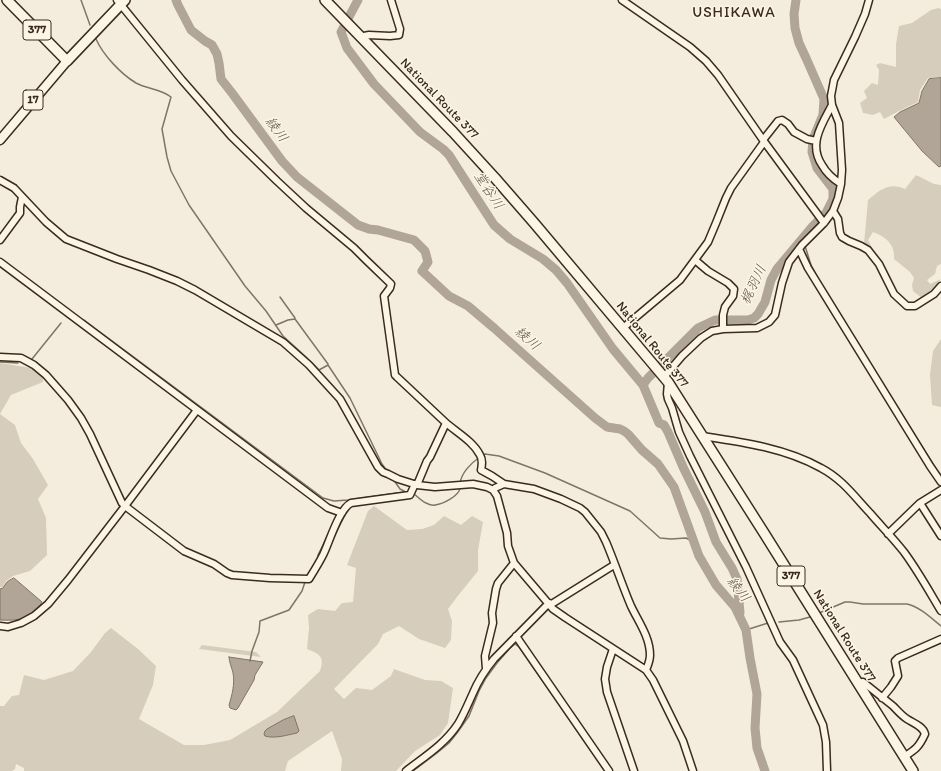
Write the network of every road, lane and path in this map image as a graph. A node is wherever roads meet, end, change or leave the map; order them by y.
1 (7, 0) edge
2 (325, 0) edge
3 (392, 0) edge
4 (622, 0) edge
5 (869, 0) edge
6 (121, 2) edge
7 (362, 38) junction
8 (67, 60) junction
9 (832, 105) junction
10 (0, 140) edge
11 (764, 141) junction
12 (816, 141) junction
13 (0, 180) edge
14 (842, 184) junction
15 (22, 197) junction
16 (833, 211) junction
17 (823, 222) junction
18 (0, 240) edge
19 (799, 249) junction
20 (695, 260) junction
21 (0, 262) edge
22 (941, 286) edge
23 (723, 327) junction
24 (623, 328) junction
25 (0, 357) edge
26 (662, 374) junction
27 (197, 410) junction
28 (446, 423) junction
29 (702, 436) junction
30 (941, 482) edge
31 (504, 484) junction
32 (413, 488) junction
33 (493, 490) junction
34 (941, 490) edge
35 (920, 503) junction
36 (125, 506) junction
37 (342, 513) junction
38 (888, 534) junction
39 (941, 536) edge
40 (514, 563) junction
41 (614, 565) junction
42 (549, 604) junction
43 (941, 611) edge
44 (0, 626) edge
45 (516, 636) junction
46 (941, 639) edge
47 (612, 649) junction
48 (486, 669) junction
49 (646, 670) junction
50 (858, 683) junction
51 (882, 698) junction
52 (904, 757) junction
53 (406, 771) edge
54 (609, 771) edge
55 (634, 771) edge
56 (693, 771) edge
57 (828, 771) edge
58 (913, 771) edge

1 - 8 highway, 377
2 - 7 highway, National Route 377 / 377
3 - 7 street
4 - 11 street
5 - 9 street
6 - 8 highway
6 - 28 street
7 - 24 highway, National Route 377 / 377
8 - 10 main road, 17
9 - 12 street
9 - 14 street
11 - 12 street
11 - 17 street
11 - 20 street
12 - 14 street
13 - 15 street
14 - 16 street
15 - 18 street
15 - 32 street
16 - 17 street
16 - 22 street
17 - 19 street
19 - 23 street
19 - 30 street
20 - 23 street
20 - 24 street
21 - 27 street
23 - 26 street
24 - 26 highway, National Route 377 / 377
25 - 36 street
26 - 29 highway, National Route 377 / 377
26 - 57 street
27 - 36 street
27 - 37 street
28 - 31 street
28 - 32 street
29 - 38 street
29 - 50 highway, National Route 377 / 377
31 - 33 street
31 - 41 street
32 - 33 street
32 - 37 street
33 - 40 street
34 - 35 street
35 - 38 street
35 - 39 street
36 - 37 street
36 - 44 street
38 - 43 street
40 - 42 street
40 - 48 street
41 - 42 street
41 - 49 street
42 - 45 street
42 - 47 street
45 - 48 street
45 - 54 street
46 - 51 street
47 - 49 street
47 - 55 street
48 - 53 street
49 - 56 street
50 - 51 street
50 - 52 highway, National Route 377 / 377
51 - 52 street
52 - 58 highway, National Route 377 / 377

